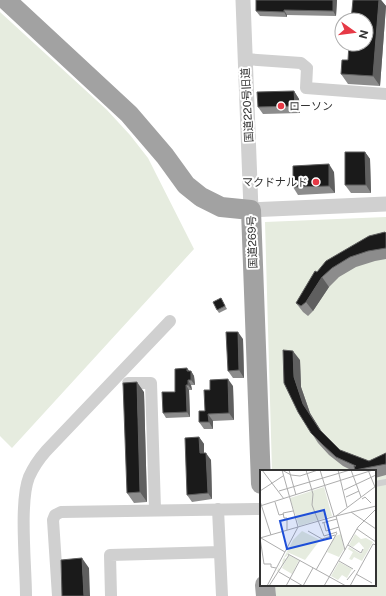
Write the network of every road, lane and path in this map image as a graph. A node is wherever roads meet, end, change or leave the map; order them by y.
1 (6, 0) edge
2 (243, 0) edge
3 (245, 59) junction
4 (386, 94) edge
5 (386, 204) edge
6 (251, 210) junction
7 (170, 321) dead end
8 (128, 383) edge
9 (260, 470) edge
10 (386, 482) edge
11 (376, 484) edge
12 (218, 509) junction
13 (260, 509) edge
14 (155, 510) junction
15 (220, 552) junction
16 (265, 586) edge
17 (26, 596) edge
18 (58, 596) edge
19 (111, 596) edge
20 (222, 596) edge
21 (266, 596) edge

1 - 6 highway, 国道269号
2 - 3 street, 国道220号旧道
3 - 4 street
3 - 6 street, 国道220号旧道
5 - 6 street
6 - 9 highway, 国道269号
7 - 17 street
8 - 14 street
10 - 11 lane
12 - 13 street
12 - 14 street
12 - 15 street
14 - 18 street
15 - 19 street
15 - 20 street
16 - 21 highway

